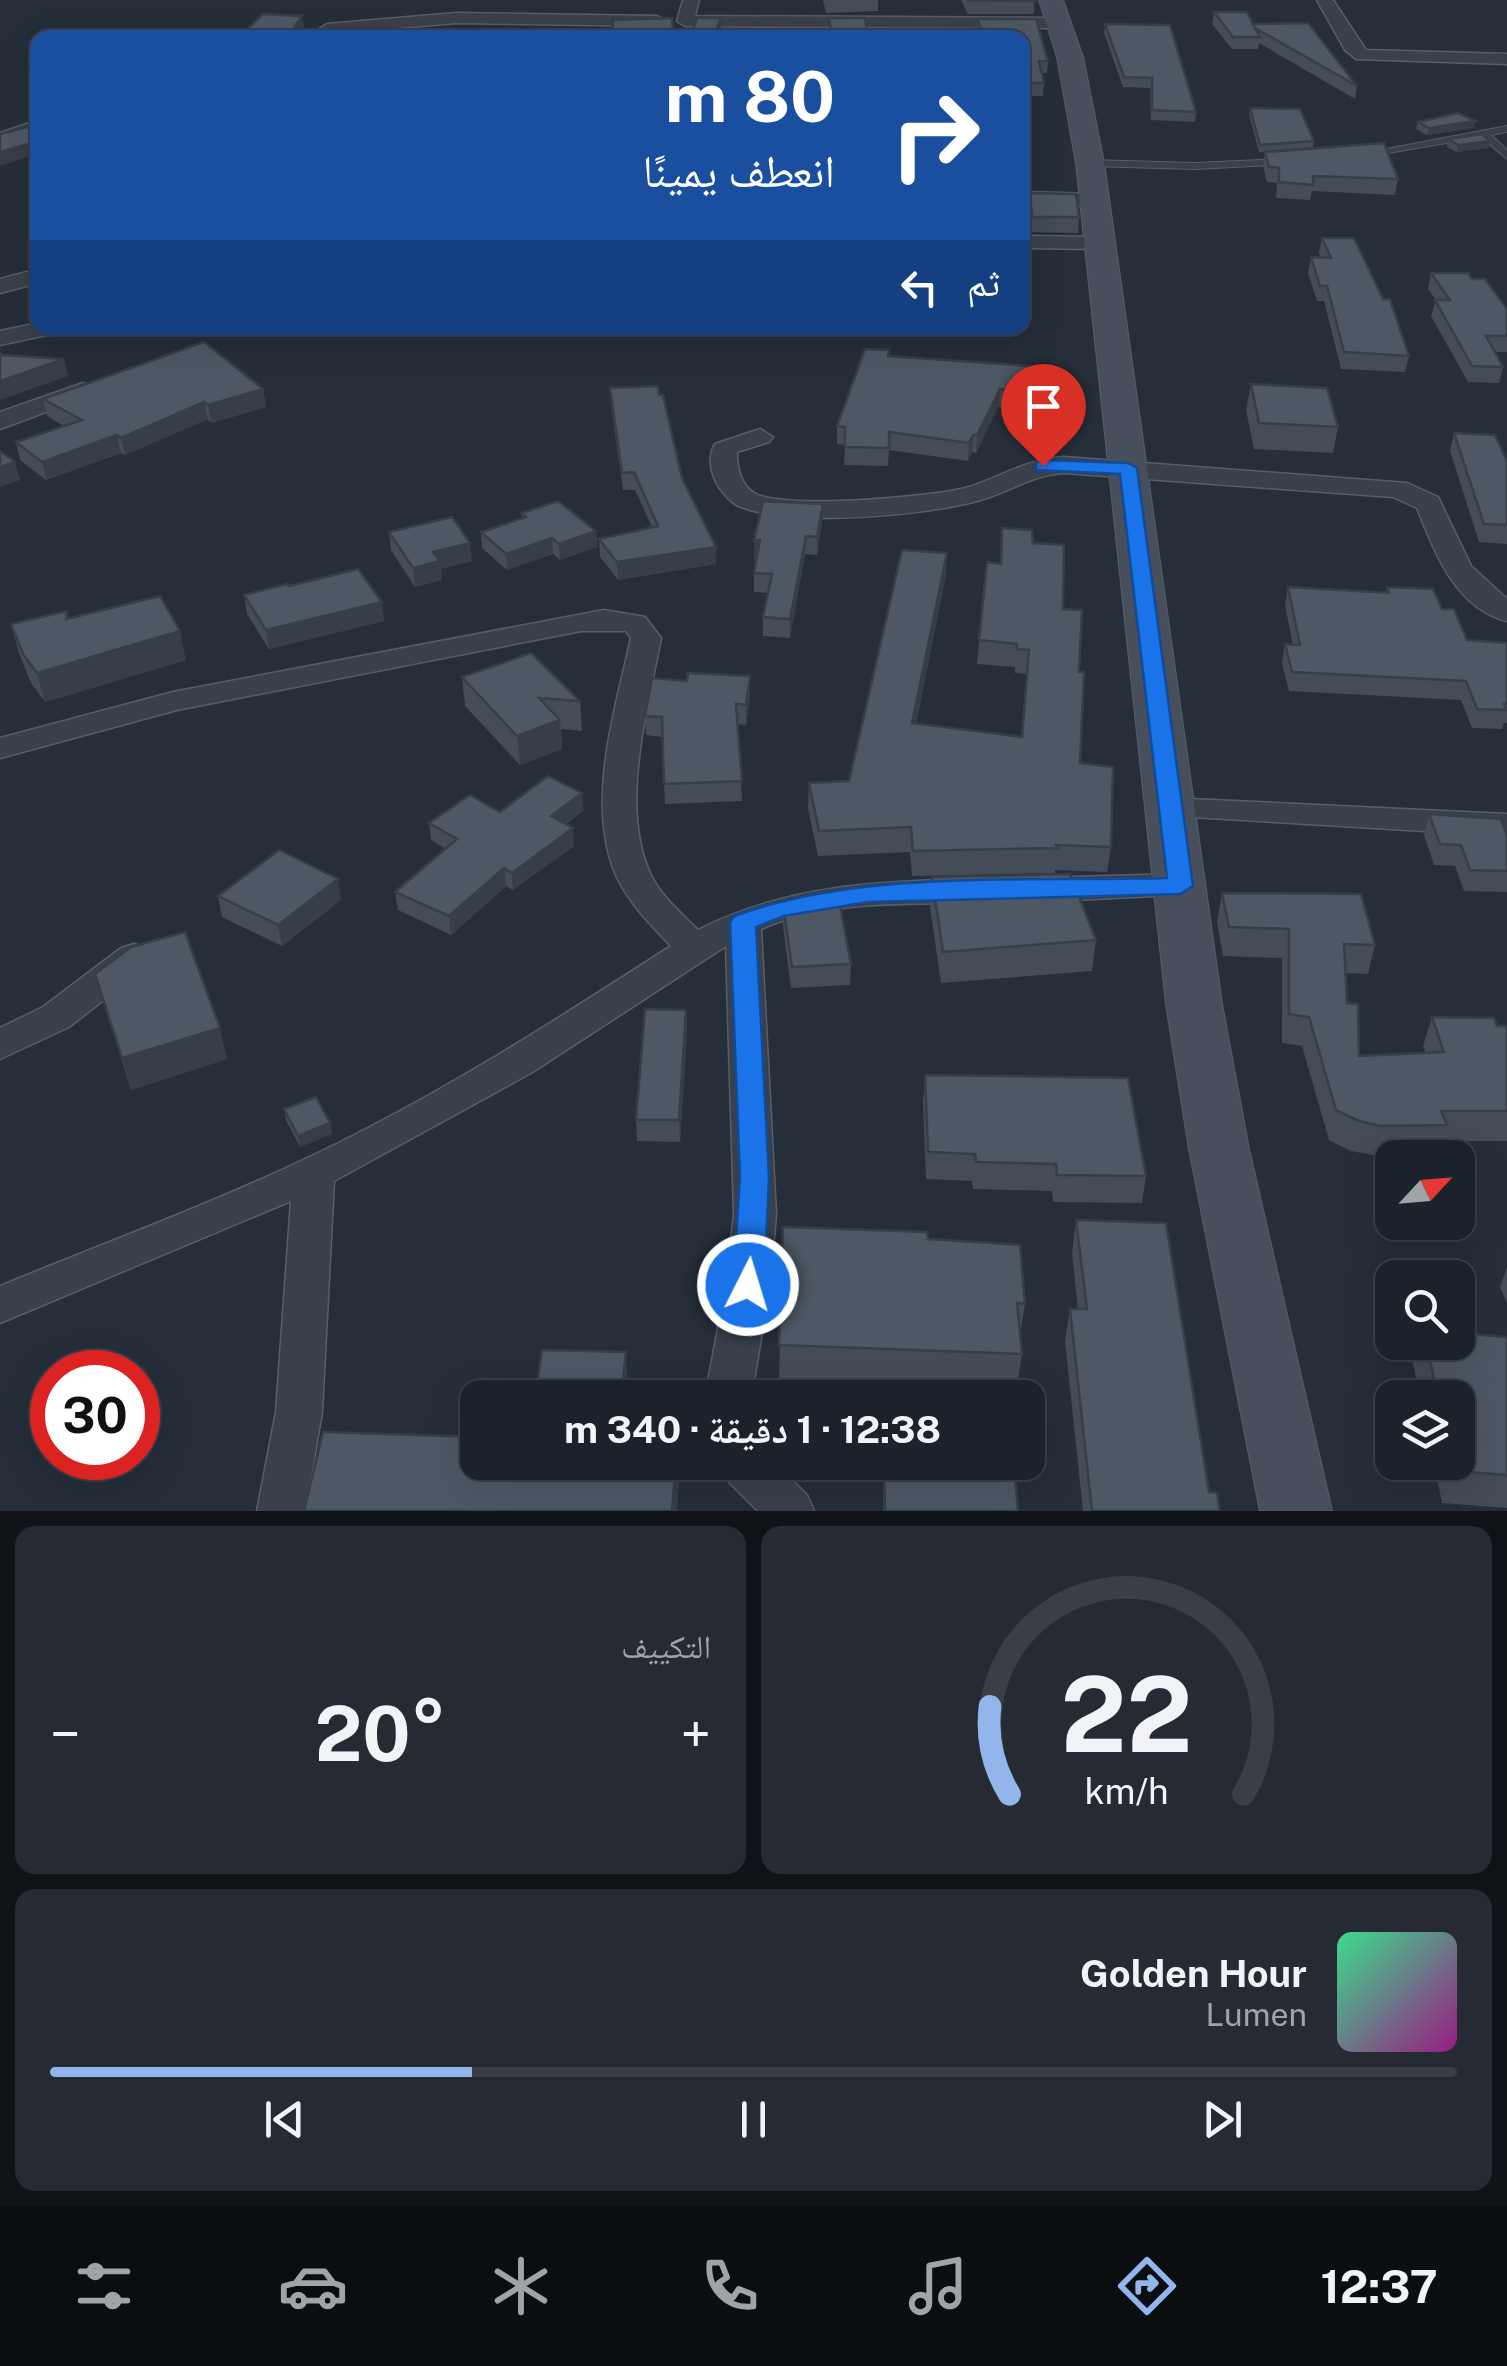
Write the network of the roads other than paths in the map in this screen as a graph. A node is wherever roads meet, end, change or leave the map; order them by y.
1 (691, 0) edge
2 (1325, 0) edge
3 (1055, 12) edge
4 (684, 29) edge
5 (326, 30) dead end
6 (921, 30) edge
7 (1507, 58) edge
8 (30, 129) edge
9 (1507, 129) edge
10 (1484, 134) junction
11 (0, 139) edge
12 (1358, 155) edge
13 (1507, 156) edge
14 (1291, 161) edge
15 (1030, 198) edge
16 (1095, 202) junction
17 (1030, 238) edge
18 (30, 278) edge
19 (0, 286) edge
20 (30, 331) edge
21 (0, 338) edge
22 (99, 385) edge
23 (0, 421) edge
24 (760, 437) dead end
25 (1128, 468) junction
26 (1507, 612) edge
27 (0, 748) edge
28 (1170, 808) junction
29 (1507, 825) edge
30 (1180, 886) junction
31 (743, 922) junction
32 (151, 945) edge
33 (694, 948) junction
34 (0, 1045) edge
35 (314, 1172) junction
36 (0, 1306) edge
37 (731, 1380) edge
38 (759, 1480) edge
39 (281, 1511) edge
40 (790, 1511) edge
41 (1296, 1511) edge

1 - 4 street
2 - 7 street
3 - 6 street
3 - 16 street
4 - 5 street
4 - 6 street
8 - 11 street
9 - 10 lane
10 - 12 lane
10 - 13 lane
14 - 16 lane
15 - 16 street
16 - 17 street
16 - 25 street
18 - 19 street
20 - 21 street
22 - 23 street
24 - 25 street
25 - 26 street
25 - 28 street
27 - 33 street
28 - 29 street
28 - 30 street
30 - 31 street
30 - 41 street
31 - 33 street
31 - 37 street
32 - 34 street
33 - 35 street
35 - 36 street
35 - 39 street
38 - 40 street

